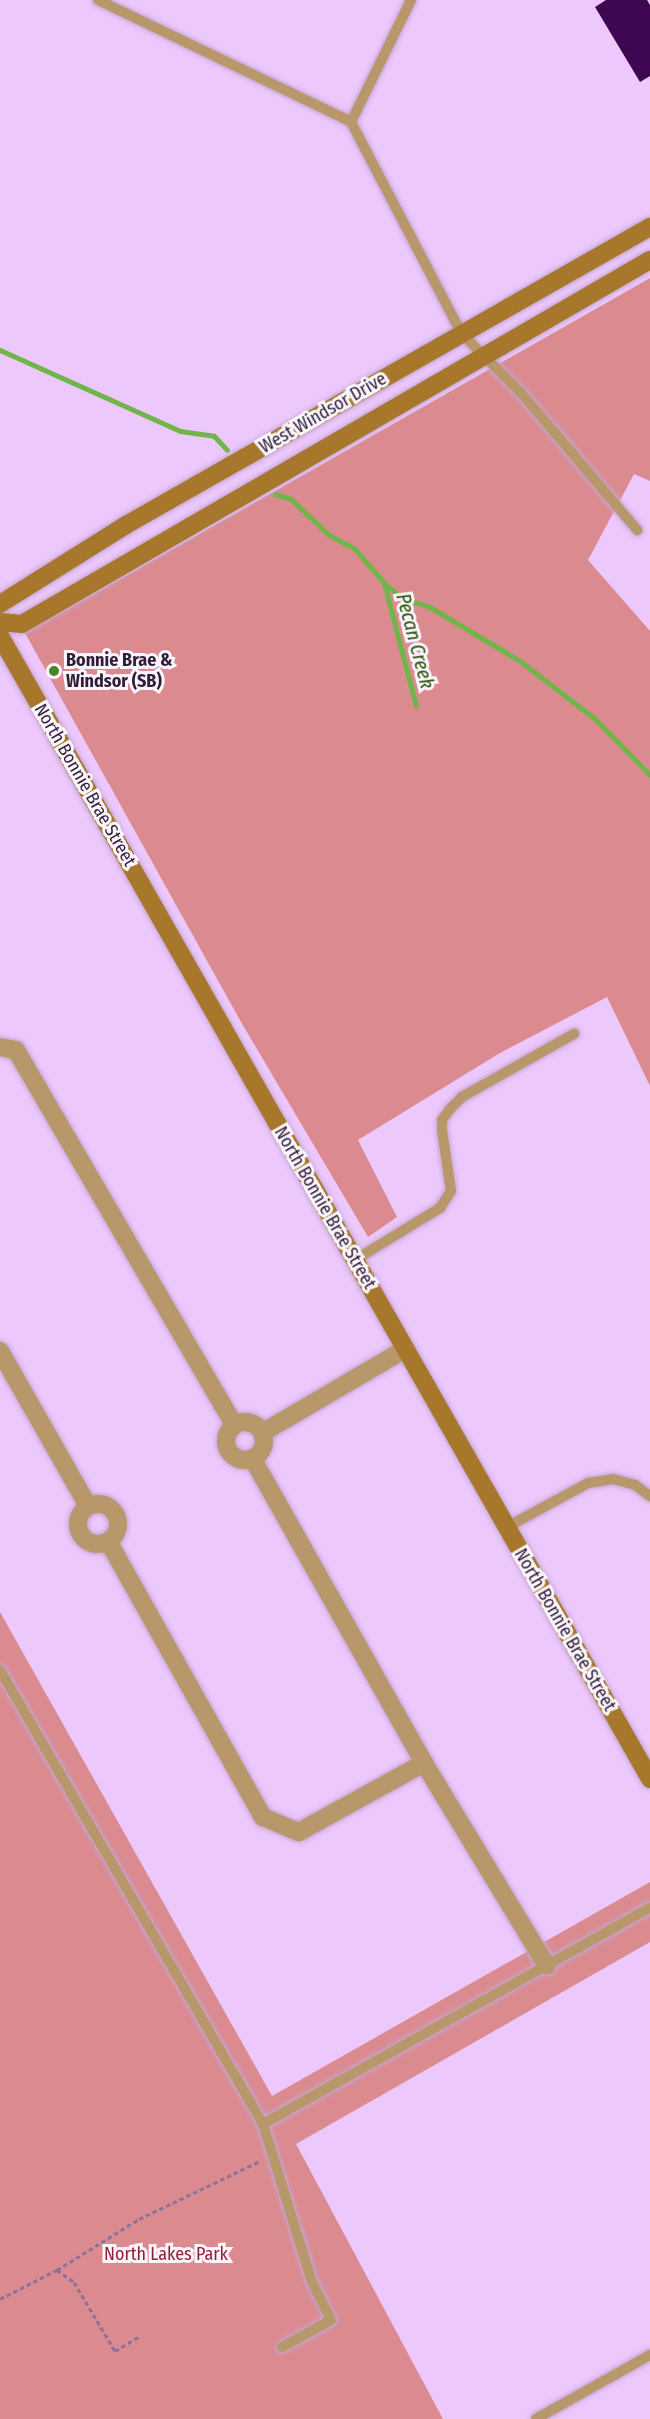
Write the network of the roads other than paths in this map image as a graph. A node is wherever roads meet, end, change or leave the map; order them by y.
1 (98, 0) edge
2 (411, 0) edge
3 (117, 4) edge
4 (351, 122) junction
5 (650, 227) edge
6 (650, 260) edge
7 (462, 334) junction
8 (484, 355) junction
9 (638, 530) dead end
10 (0, 604) edge
11 (0, 622) edge
12 (0, 636) edge
13 (574, 1034) dead end
14 (0, 1047) edge
15 (355, 1260) junction
16 (405, 1349) junction
17 (0, 1351) edge
18 (234, 1425) junction
19 (262, 1433) junction
20 (253, 1459) junction
21 (650, 1496) edge
22 (87, 1506) junction
23 (507, 1527) junction
24 (108, 1541) junction
25 (0, 1670) edge
26 (424, 1763) junction
27 (650, 1779) edge
28 (650, 1908) edge
29 (547, 1966) junction
30 (263, 2124) junction
31 (282, 2347) dead end
32 (650, 2355) edge
33 (536, 2419) edge

1 - 3 lane
2 - 4 lane
3 - 4 lane
4 - 7 lane
5 - 7 street, West Windsor Drive
6 - 8 street, West Windsor Drive
7 - 8 lane
7 - 10 street, West Windsor Drive
8 - 9 lane
8 - 11 street, West Windsor Drive
12 - 15 street, North Bonnie Brae Street
13 - 15 lane
14 - 18 street
15 - 16 street, North Bonnie Brae Street
16 - 19 street
16 - 23 street, North Bonnie Brae Street
17 - 22 street
18 - 19 street
18 - 20 street
19 - 20 street
20 - 26 street
21 - 23 lane
22 - 24 street
22 - 24 street
23 - 27 street, North Bonnie Brae Street
24 - 26 street
25 - 30 lane
26 - 29 street
28 - 29 lane
29 - 30 lane
30 - 31 lane
32 - 33 lane

